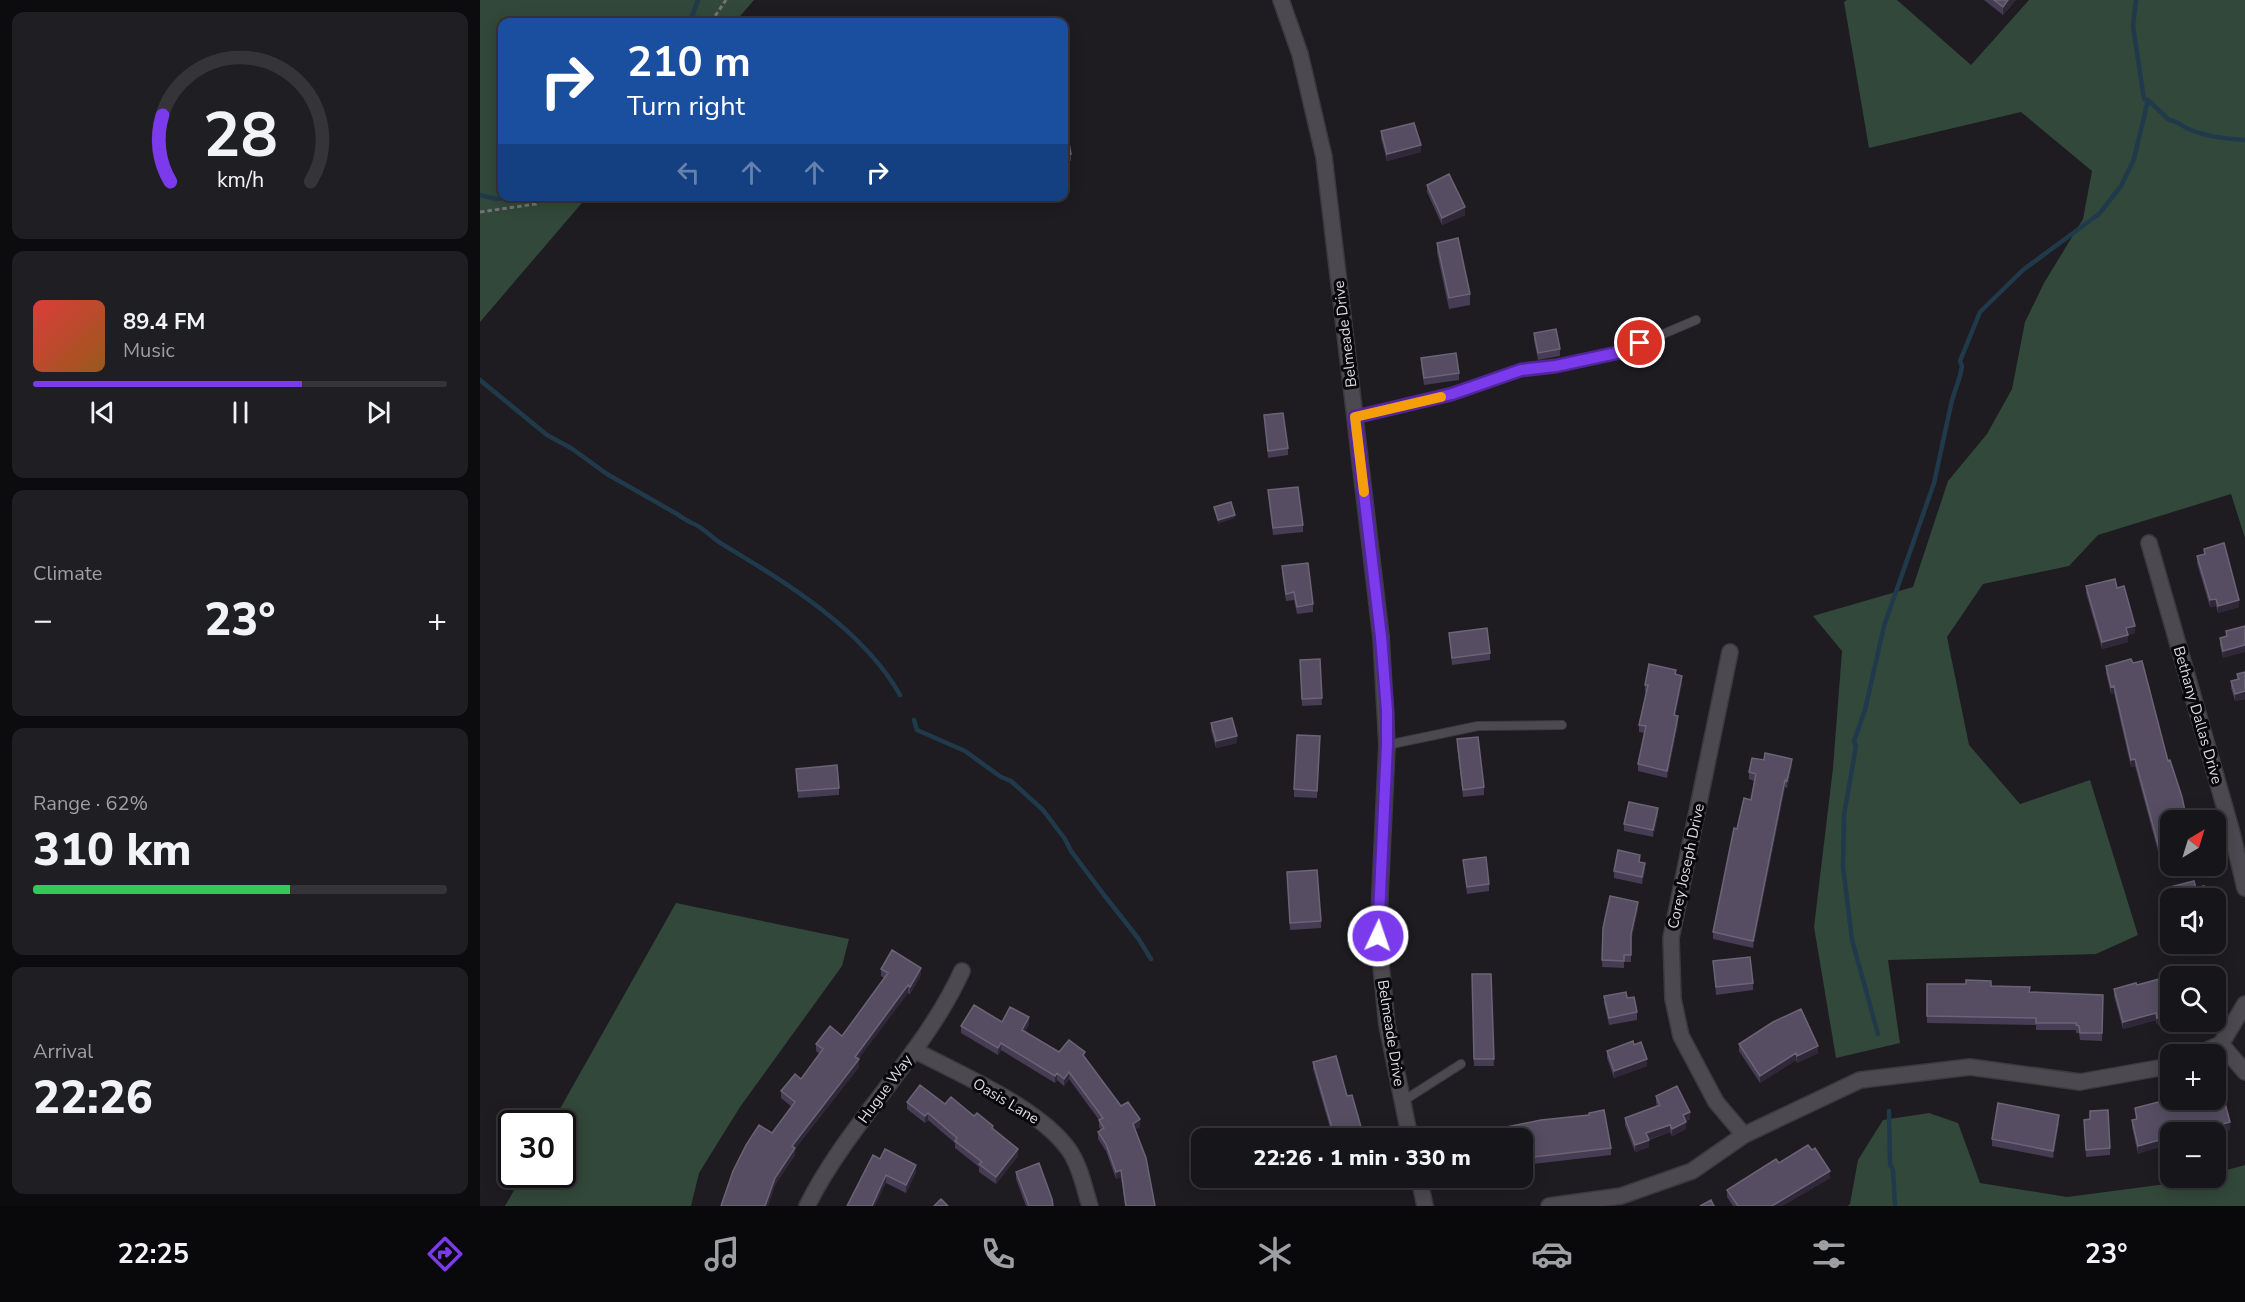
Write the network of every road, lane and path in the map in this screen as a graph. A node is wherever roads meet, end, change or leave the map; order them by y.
1 (726, 0) edge
2 (1281, 0) edge
3 (714, 18) edge
4 (540, 201) edge
5 (480, 212) edge
6 (1696, 320) dead end
7 (1355, 417) junction
8 (2149, 543) dead end
9 (1730, 652) dead end
10 (1562, 725) dead end
11 (1387, 745) junction
12 (2238, 827) edge
13 (2245, 888) edge
14 (962, 971) dead end
15 (2245, 1004) edge
16 (2221, 1044) edge
17 (914, 1050) junction
18 (2226, 1050) edge
19 (1461, 1064) dead end
20 (2160, 1067) edge
21 (2245, 1072) edge
22 (1402, 1101) junction
23 (1408, 1128) edge
24 (1744, 1135) junction
25 (1421, 1188) edge
26 (807, 1206) edge
27 (1090, 1206) edge
28 (1425, 1206) edge
29 (1549, 1206) edge

1 - 3 path
2 - 7 street, Belmeade Drive
4 - 5 path
6 - 7 lane
7 - 11 street, Belmeade Drive
8 - 12 street, Bethany Dallas Drive
9 - 24 street, Corey Joseph Drive
10 - 11 lane
11 - 22 street, Belmeade Drive
12 - 13 street, Bethany Dallas Drive
14 - 17 street, Hugue Way
15 - 16 street
17 - 26 street, Hugue Way
17 - 27 street, Oasis Lane
18 - 21 street
19 - 22 lane
20 - 24 street
22 - 23 street, Belmeade Drive
24 - 29 street
25 - 28 street

